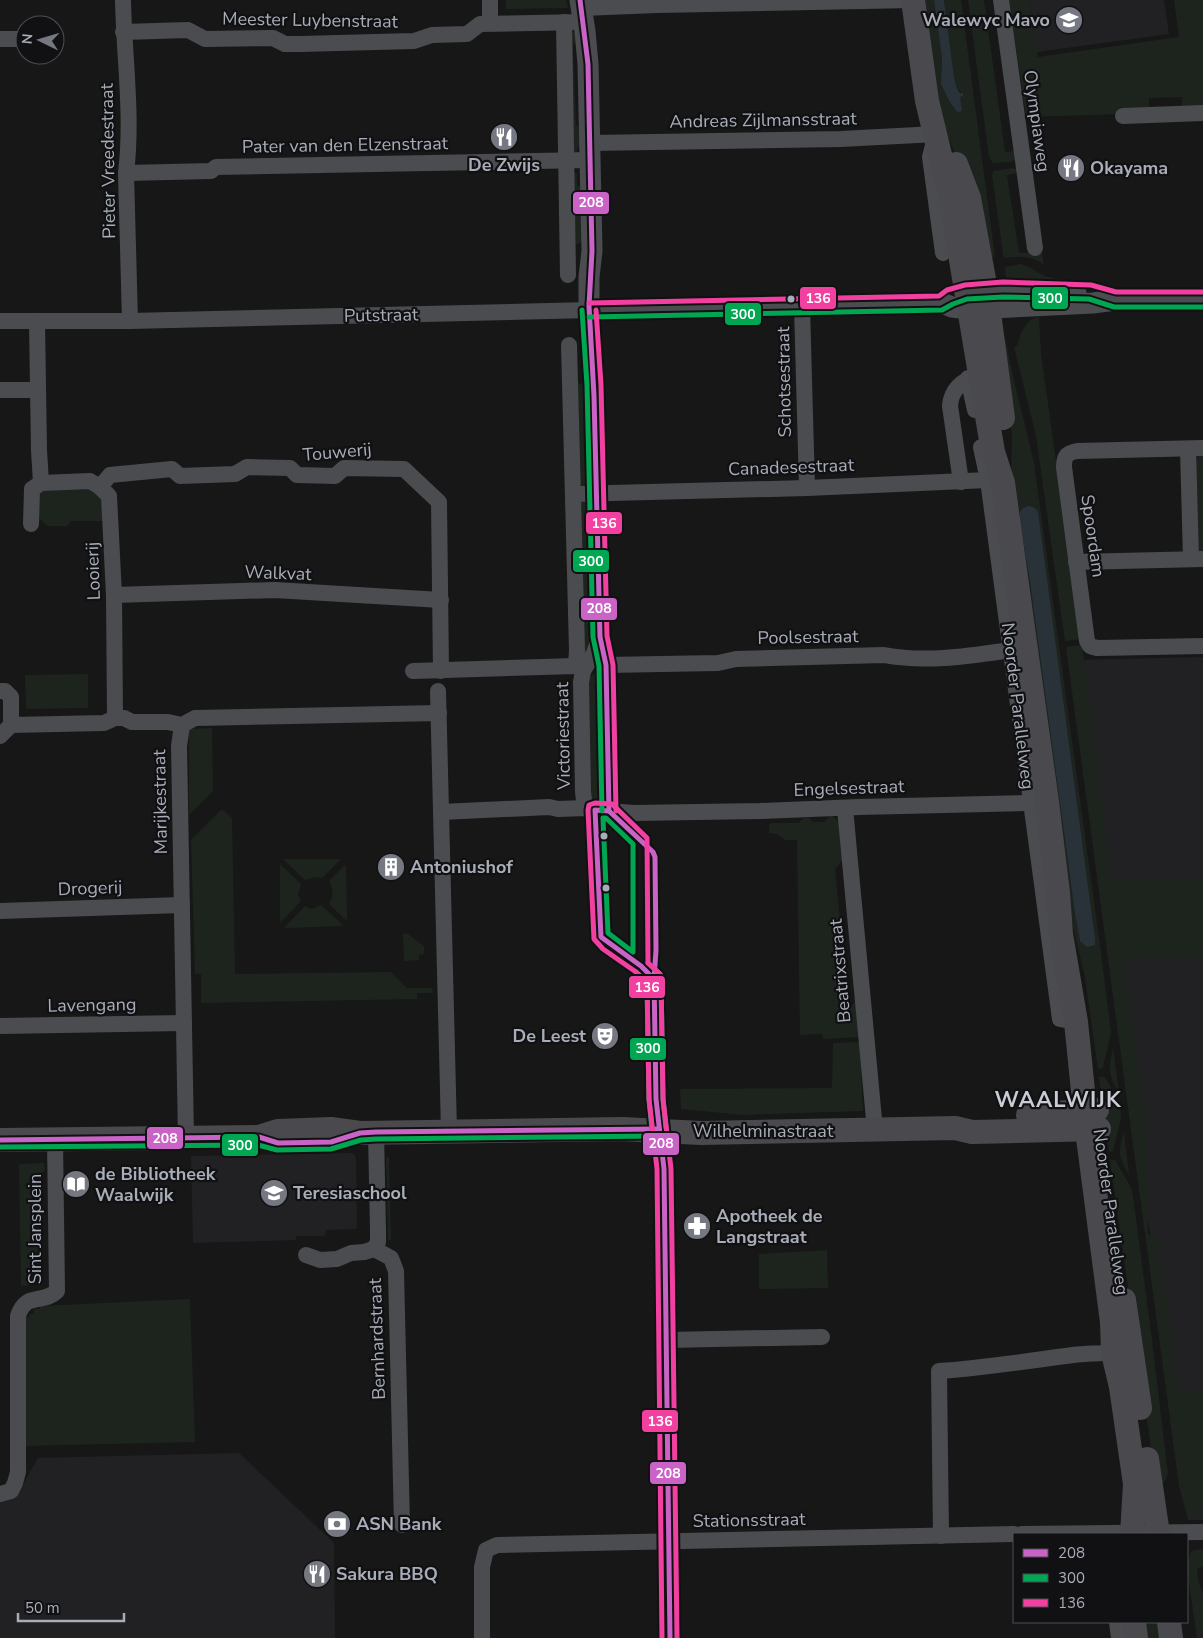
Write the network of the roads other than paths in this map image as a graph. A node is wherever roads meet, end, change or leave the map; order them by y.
1 (123, 0) edge
2 (490, 0) edge
3 (913, 0) edge
4 (1001, 0) edge
5 (671, 2) edge
6 (577, 13) edge
7 (490, 23) junction
8 (123, 32) junction
9 (15, 38) edge
10 (0, 39) edge
11 (1203, 113) edge
12 (1123, 116) dead end
13 (929, 134) junction
14 (590, 151) junction
15 (566, 160) junction
16 (126, 173) junction
17 (948, 229) junction
18 (1035, 248) dead end
19 (592, 251) junction
20 (568, 252) junction
21 (943, 253) dead end
22 (568, 275) dead end
23 (1203, 298) edge
24 (977, 300) junction
25 (802, 306) junction
26 (589, 310) junction
27 (0, 321) edge
28 (130, 321) junction
29 (37, 322) junction
30 (569, 345) dead end
31 (591, 359) junction
32 (982, 374) junction
33 (570, 381) junction
34 (0, 390) edge
35 (38, 390) junction
36 (1196, 448) edge
37 (41, 482) junction
38 (961, 482) junction
39 (996, 482) junction
40 (100, 487) junction
41 (806, 488) junction
42 (596, 492) junction
43 (573, 494) junction
44 (31, 524) dead end
45 (1197, 559) edge
46 (1076, 562) junction
47 (114, 595) junction
48 (441, 600) junction
49 (600, 637) junction
50 (1203, 646) edge
51 (1010, 650) junction
52 (606, 665) junction
53 (579, 668) junction
54 (413, 671) dead end
55 (441, 671) junction
56 (0, 691) edge
57 (438, 692) dead end
58 (439, 713) junction
59 (115, 718) junction
60 (182, 725) junction
61 (5, 730) edge
62 (1030, 803) junction
63 (585, 808) junction
64 (845, 808) junction
65 (609, 811) junction
66 (441, 812) junction
67 (1058, 892) junction
68 (182, 905) junction
69 (0, 911) edge
70 (1076, 1022) junction
71 (184, 1023) junction
72 (0, 1026) edge
73 (1092, 1120) junction
74 (659, 1130) junction
75 (875, 1130) junction
76 (448, 1131) junction
77 (368, 1133) junction
78 (186, 1138) junction
79 (0, 1140) edge
80 (54, 1140) junction
81 (374, 1249) junction
82 (350, 1253) dead end
83 (822, 1337) dead end
84 (667, 1340) junction
85 (1116, 1351) junction
86 (0, 1494) edge
87 (402, 1525) dead end
88 (1203, 1532) edge
89 (1126, 1533) edge
90 (1158, 1533) edge
91 (1013, 1534) edge
92 (941, 1536) junction
93 (669, 1542) junction
94 (1117, 1623) edge
95 (1134, 1623) edge
96 (1169, 1623) edge
97 (482, 1638) edge
98 (670, 1638) edge
99 (1119, 1638) edge
100 (1136, 1638) edge
101 (1171, 1638) edge

1 - 8 street, Pieter Vreedestraat
2 - 7 street
3 - 5 street, Meester Luybenstraat
3 - 13 main road
4 - 18 street, Olympiaweg
5 - 6 street, Meester Luybenstraat
6 - 7 street, Meester Luybenstraat
6 - 14 street
6 - 15 street
7 - 8 street, Meester Luybenstraat
8 - 16 street, Pieter Vreedestraat
9 - 10 street
11 - 12 street
13 - 14 street, Andreas Zijlmansstraat
13 - 17 street
13 - 17 main road
13 - 24 main road
14 - 15 street, Andreas Zijlmansstraat
14 - 19 street
15 - 16 street, Pater van den Elzenstraat
15 - 20 street
16 - 28 street, Pieter Vreedestraat
17 - 21 street
17 - 24 main road
19 - 20 street
19 - 26 street
20 - 22 street
23 - 24 street, Putstraat
24 - 25 street, Putstraat
24 - 32 main road, Noorder Parallelweg
25 - 26 street, Putstraat
25 - 41 street, Schotsestraat
26 - 28 street, Putstraat
26 - 31 street, Victoriestraat
27 - 29 street, Putstraat
28 - 29 street, Putstraat
29 - 35 street
30 - 33 street, Victoriestraat
31 - 33 street
31 - 42 street, Victoriestraat
32 - 38 street
32 - 39 main road, Noorder Parallelweg
33 - 43 street, Victoriestraat
34 - 35 street
35 - 37 street
36 - 45 street
36 - 46 street, Spoordam
37 - 40 street
37 - 44 street
38 - 39 street, Canadesestraat
38 - 41 street, Canadesestraat
39 - 51 street, Noorder Parallelweg
39 - 67 main road, Noorder Parallelweg
40 - 47 street, Looierij
40 - 48 street, Touwerij
41 - 42 street, Canadesestraat
42 - 43 street
42 - 49 street, Victoriestraat
43 - 53 street, Victoriestraat
45 - 46 street
46 - 50 street, Spoordam
47 - 48 street, Walkvat
47 - 59 street, Looierij
48 - 55 street, Touwerij
49 - 52 street, Victoriestraat
49 - 53 street, Victoriestraat
51 - 52 street, Poolsestraat
51 - 62 street, Noorder Parallelweg
52 - 65 street, Victoriestraat
53 - 55 street
53 - 63 street, Victoriestraat
54 - 55 street
56 - 61 street
57 - 58 street
58 - 60 street
58 - 66 street
59 - 60 street
59 - 61 street
60 - 68 street, Marijkestraat
62 - 64 street, Engelsestraat
62 - 70 street, Noorder Parallelweg
63 - 65 street, Engelsestraat
63 - 66 street, Engelsestraat
64 - 65 street, Engelsestraat
64 - 75 street, Beatrixstraat
66 - 76 street
67 - 70 main road, Noorder Parallelweg
67 - 73 main road, Noorder Parallelweg
68 - 69 street, Drogerij
68 - 71 street, Marijkestraat
70 - 73 main road, Noorder Parallelweg
71 - 72 street, Lavengang
71 - 78 street, Marijkestraat
73 - 75 main road, Wilhelminastraat
73 - 85 main road, Noorder Parallelweg
73 - 85 main road, Noorder Parallelweg
74 - 75 main road, Wilhelminastraat
74 - 76 main road, Wilhelminastraat
74 - 84 street
76 - 77 main road, Wilhelminastraat
77 - 78 main road, Wilhelminastraat
77 - 81 street
78 - 80 main road, Wilhelminastraat
79 - 80 main road, Wilhelminastraat
80 - 86 street, Sint Jansplein
81 - 82 street
81 - 87 street, Bernhardstraat
83 - 84 street
84 - 93 street
85 - 89 main road, Noorder Parallelweg
85 - 90 main road, Noorder Parallelweg
85 - 92 street
88 - 90 street
91 - 92 street, Stationsstraat
92 - 93 street, Stationsstraat
93 - 97 street, Stationsstraat
93 - 98 street
94 - 99 street
95 - 100 main road
96 - 101 main road

